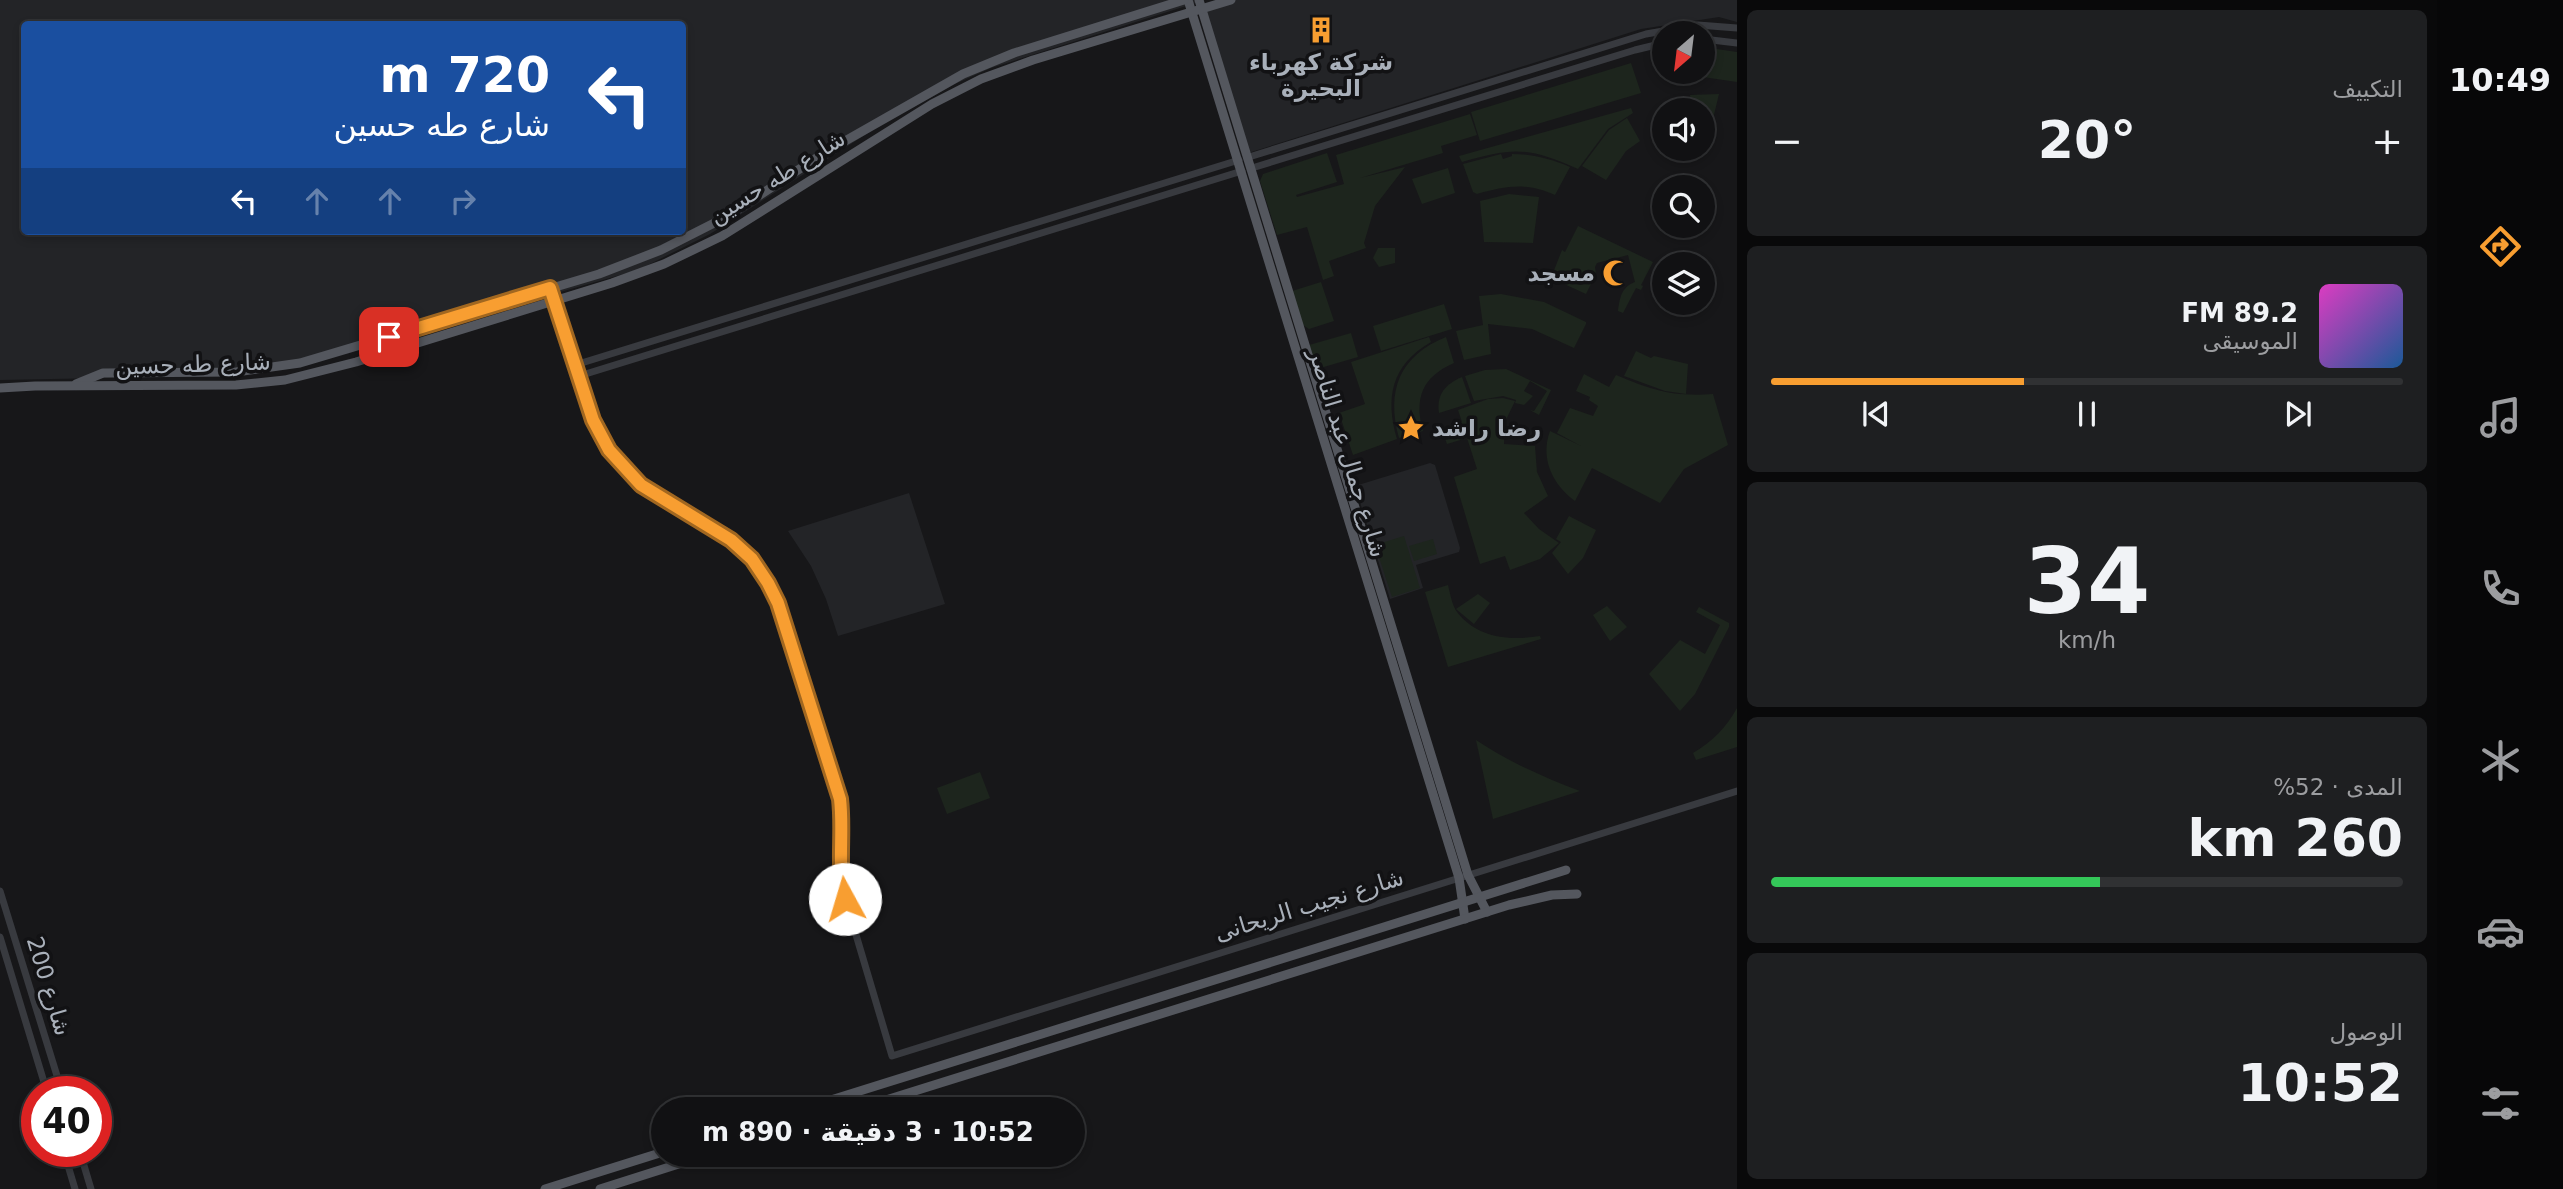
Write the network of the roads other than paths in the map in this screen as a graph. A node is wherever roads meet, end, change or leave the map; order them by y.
1 (1186, 0) edge
2 (1231, 0) edge
3 (1198, 7) edge
4 (1737, 28) edge
5 (1646, 34) junction
6 (1715, 40) edge
7 (1737, 43) edge
8 (1650, 46) joint
9 (1244, 159) junction
10 (1247, 170) junction
11 (1278, 257) junction
12 (1268, 260) junction
13 (1283, 272) junction
14 (1273, 275) junction
15 (550, 288) junction
16 (554, 301) junction
17 (575, 365) junction
18 (579, 376) junction
19 (74, 386) junction
20 (0, 388) edge
21 (1737, 791) edge
22 (1448, 825) junction
23 (1566, 870) dead end
24 (1464, 877) junction
25 (0, 891) edge
26 (1577, 894) dead end
27 (1480, 896) junction
28 (1462, 902) junction
29 (1487, 912) junction
30 (1465, 919) junction
31 (0, 937) edge
32 (42, 1076) edge
33 (57, 1076) edge
34 (840, 1097) edge
35 (896, 1097) edge
36 (651, 1156) edge
37 (68, 1167) edge
38 (84, 1167) edge
39 (669, 1167) edge
40 (75, 1189) edge
41 (91, 1189) edge
42 (545, 1189) edge
43 (600, 1189) edge

1 - 3 main road, شارع جمال عبد الناصر
1 - 15 main road, شارع طه حسين
2 - 3 main road, شارع طه حسين
3 - 9 main road, شارع جمال عبد الناصر
3 - 16 main road, شارع طه حسين
4 - 5 street
5 - 8 street
5 - 9 street
6 - 7 street
8 - 10 street
9 - 10 main road, شارع جمال عبد الناصر
9 - 17 street
10 - 11 main road, شارع جمال عبد الناصر
10 - 12 main road, شارع جمال عبد الناصر
10 - 18 street
11 - 12 main road
11 - 13 main road, شارع جمال عبد الناصر
12 - 14 main road, شارع جمال عبد الناصر
13 - 14 main road
13 - 22 main road, شارع جمال عبد الناصر
14 - 22 main road, شارع جمال عبد الناصر
15 - 16 street
15 - 19 main road, شارع طه حسين
16 - 17 street
16 - 19 main road, شارع طه حسين
17 - 18 street
18 - 24 street, شارع نجيب الريحانى
19 - 20 main road, شارع طه حسين
21 - 24 street, شارع نجيب الريحانى
22 - 24 main road, شارع جمال عبد الناصر
23 - 27 main road
24 - 27 main road, شارع جمال عبد الناصر
24 - 28 main road, شارع جمال عبد الناصر
25 - 33 street, شارع 200
26 - 29 main road
27 - 28 main road
27 - 29 main road, شارع جمال عبد الناصر
28 - 30 main road, شارع جمال عبد الناصر
28 - 34 main road
29 - 30 main road
30 - 35 main road
31 - 32 street, شارع 200
36 - 42 main road
37 - 40 street
38 - 41 street
39 - 43 main road

